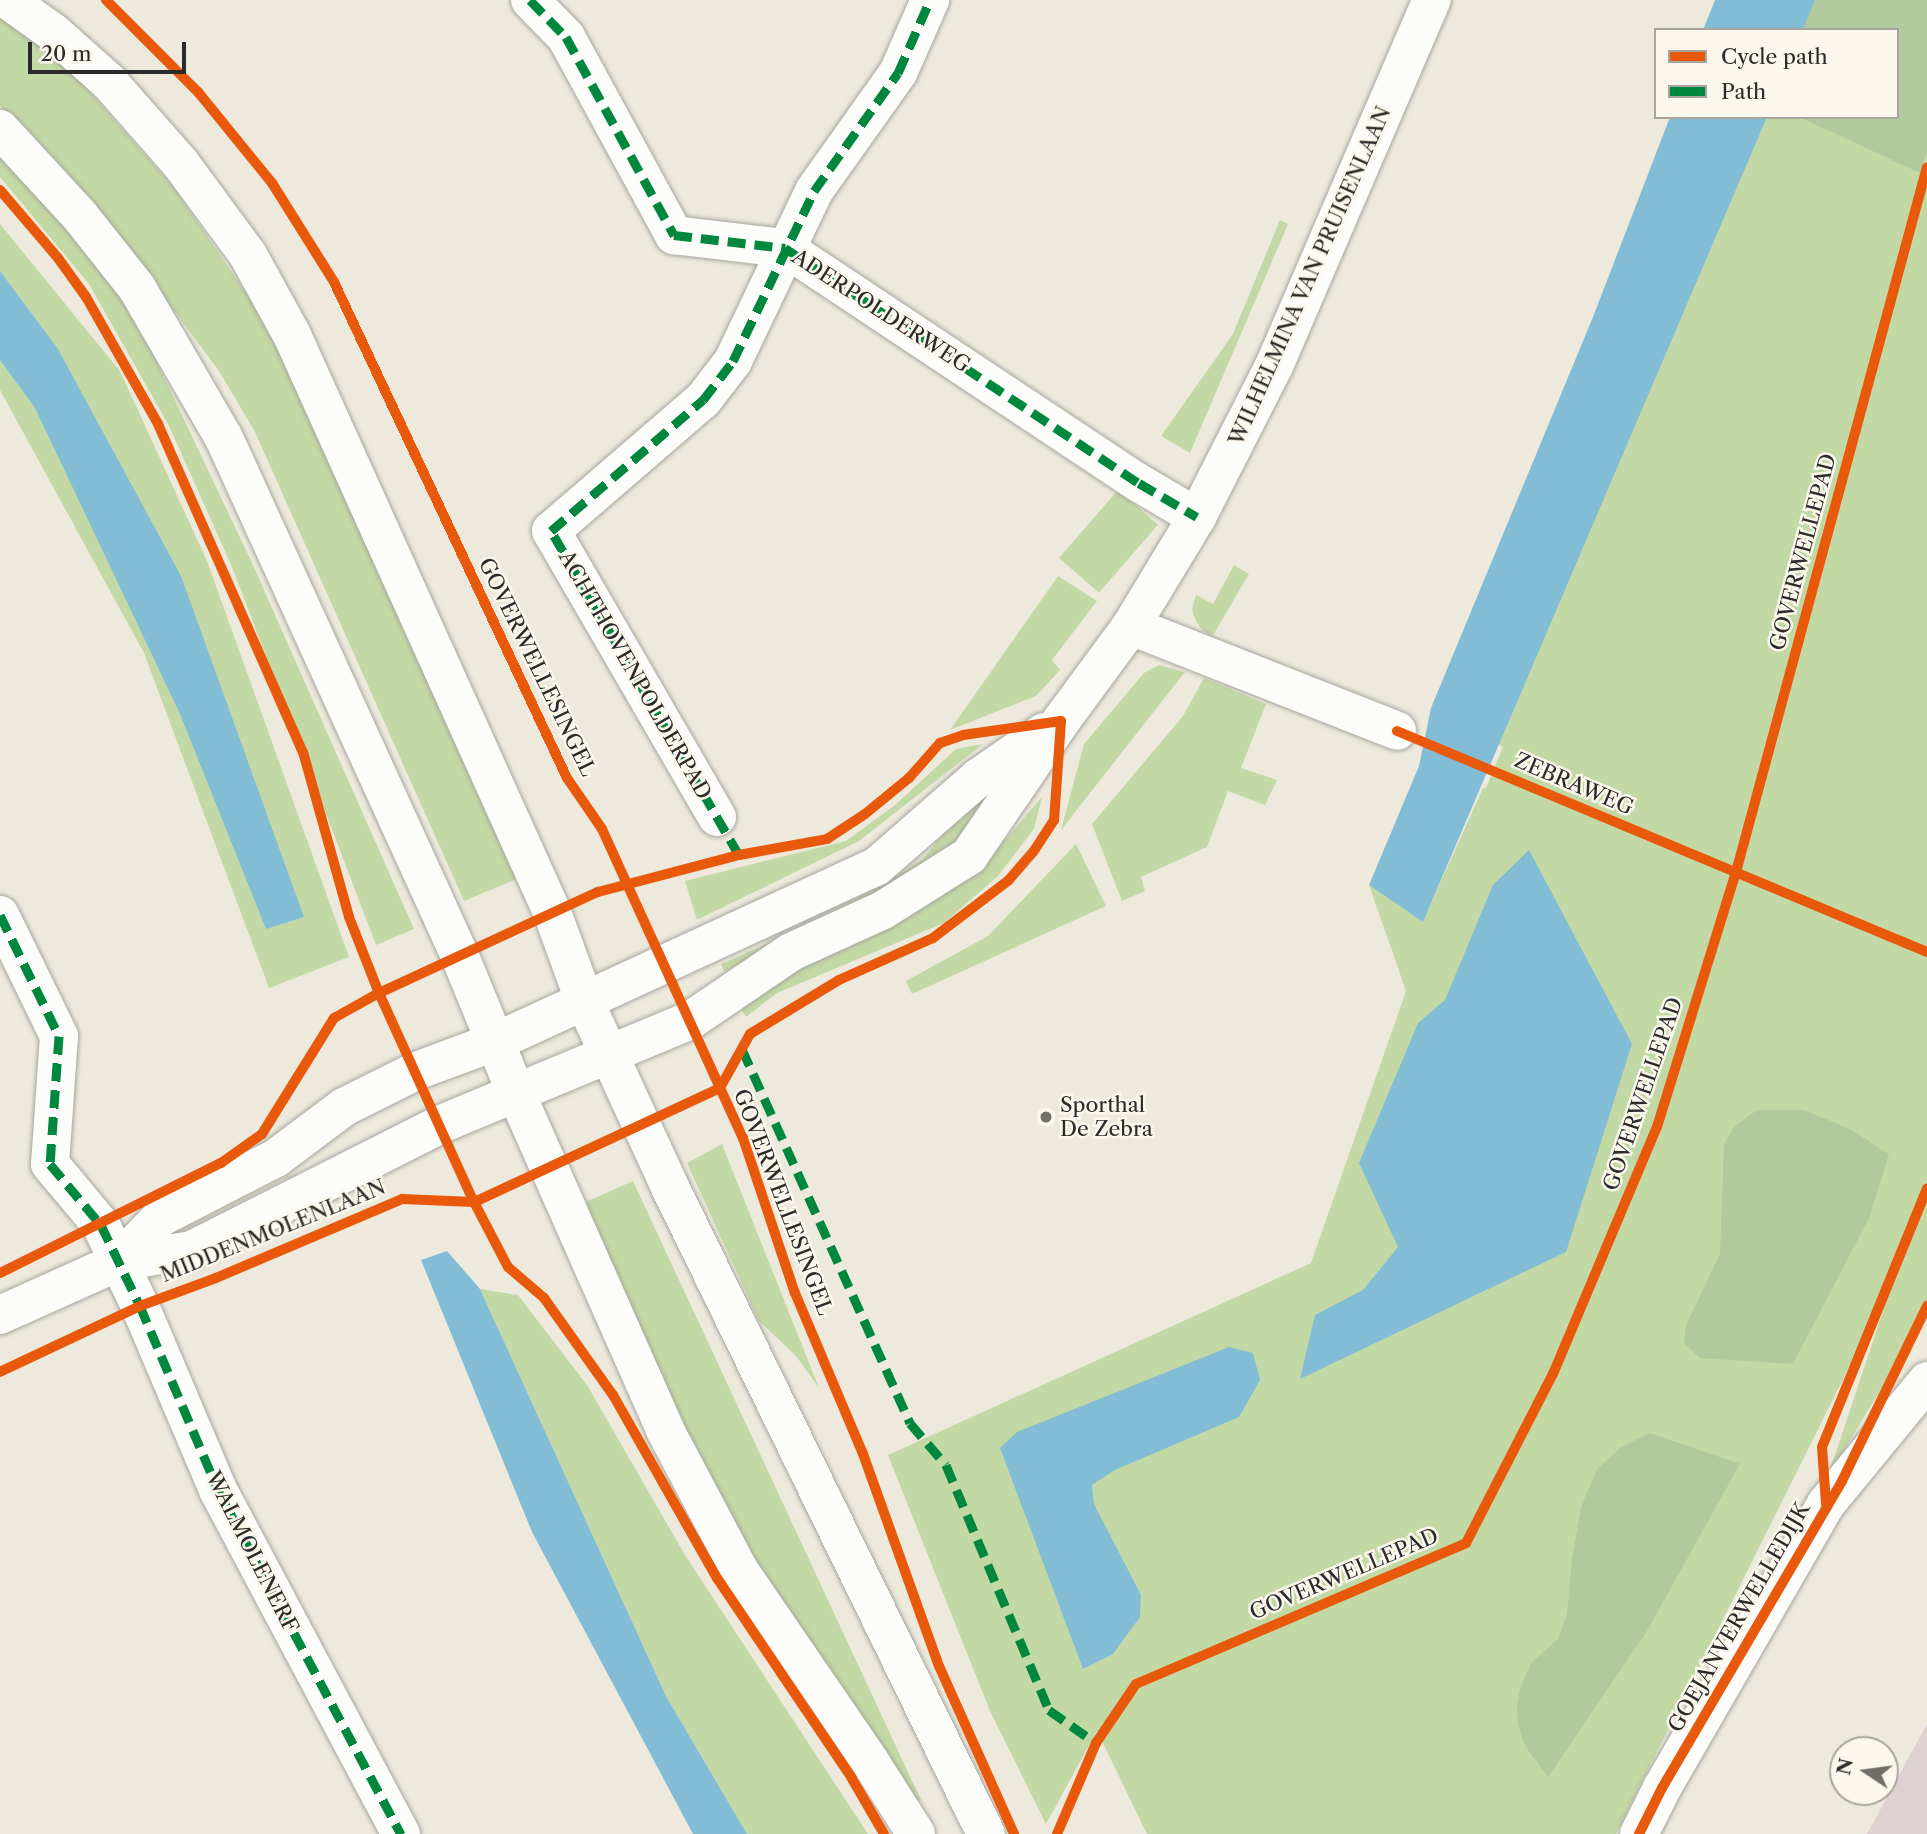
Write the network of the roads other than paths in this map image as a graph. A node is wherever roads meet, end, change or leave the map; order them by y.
1 (8, 0) edge
2 (530, 0) edge
3 (930, 0) edge
4 (1432, 0) edge
5 (0, 129) edge
6 (785, 248) junction
7 (1198, 517) junction
8 (1131, 626) junction
9 (1061, 721) junction
10 (1397, 731) dead end
11 (717, 817) dead end
12 (0, 915) edge
13 (584, 1000) junction
14 (496, 1041) junction
15 (609, 1054) junction
16 (516, 1093) junction
17 (118, 1262) junction
18 (0, 1315) edge
19 (1927, 1381) edge
20 (401, 1834) edge
21 (916, 1834) edge
22 (986, 1834) edge
23 (1639, 1834) edge

1 - 13 street
2 - 6 street, ADERPOLDERWEG
3 - 6 street
4 - 7 street, WILHELMINA VAN PRUISENLAAN
5 - 14 street
6 - 7 street, ADERPOLDERWEG
6 - 11 street, ACHTHOVENPOLDERPAD
7 - 8 street, WILHELMINA VAN PRUISENLAAN
8 - 9 street, WILHELMINA VAN PRUISENLAAN
8 - 10 street
9 - 13 street, WILHELMINA VAN PRUISENLAAN
9 - 15 street, WILHELMINA VAN PRUISENLAAN
12 - 17 street, WALMOLENERF
13 - 14 street, MIDDENMOLENLAAN
13 - 15 street
14 - 16 street
14 - 17 street, MIDDENMOLENLAAN
15 - 16 street, WILHELMINA VAN PRUISENLAAN
15 - 22 street
16 - 17 street, MIDDENMOLENLAAN
16 - 21 street
17 - 18 street, MIDDENMOLENLAAN
17 - 20 street, WALMOLENERF
19 - 23 street, GOEJANVERWELLEDIJK

